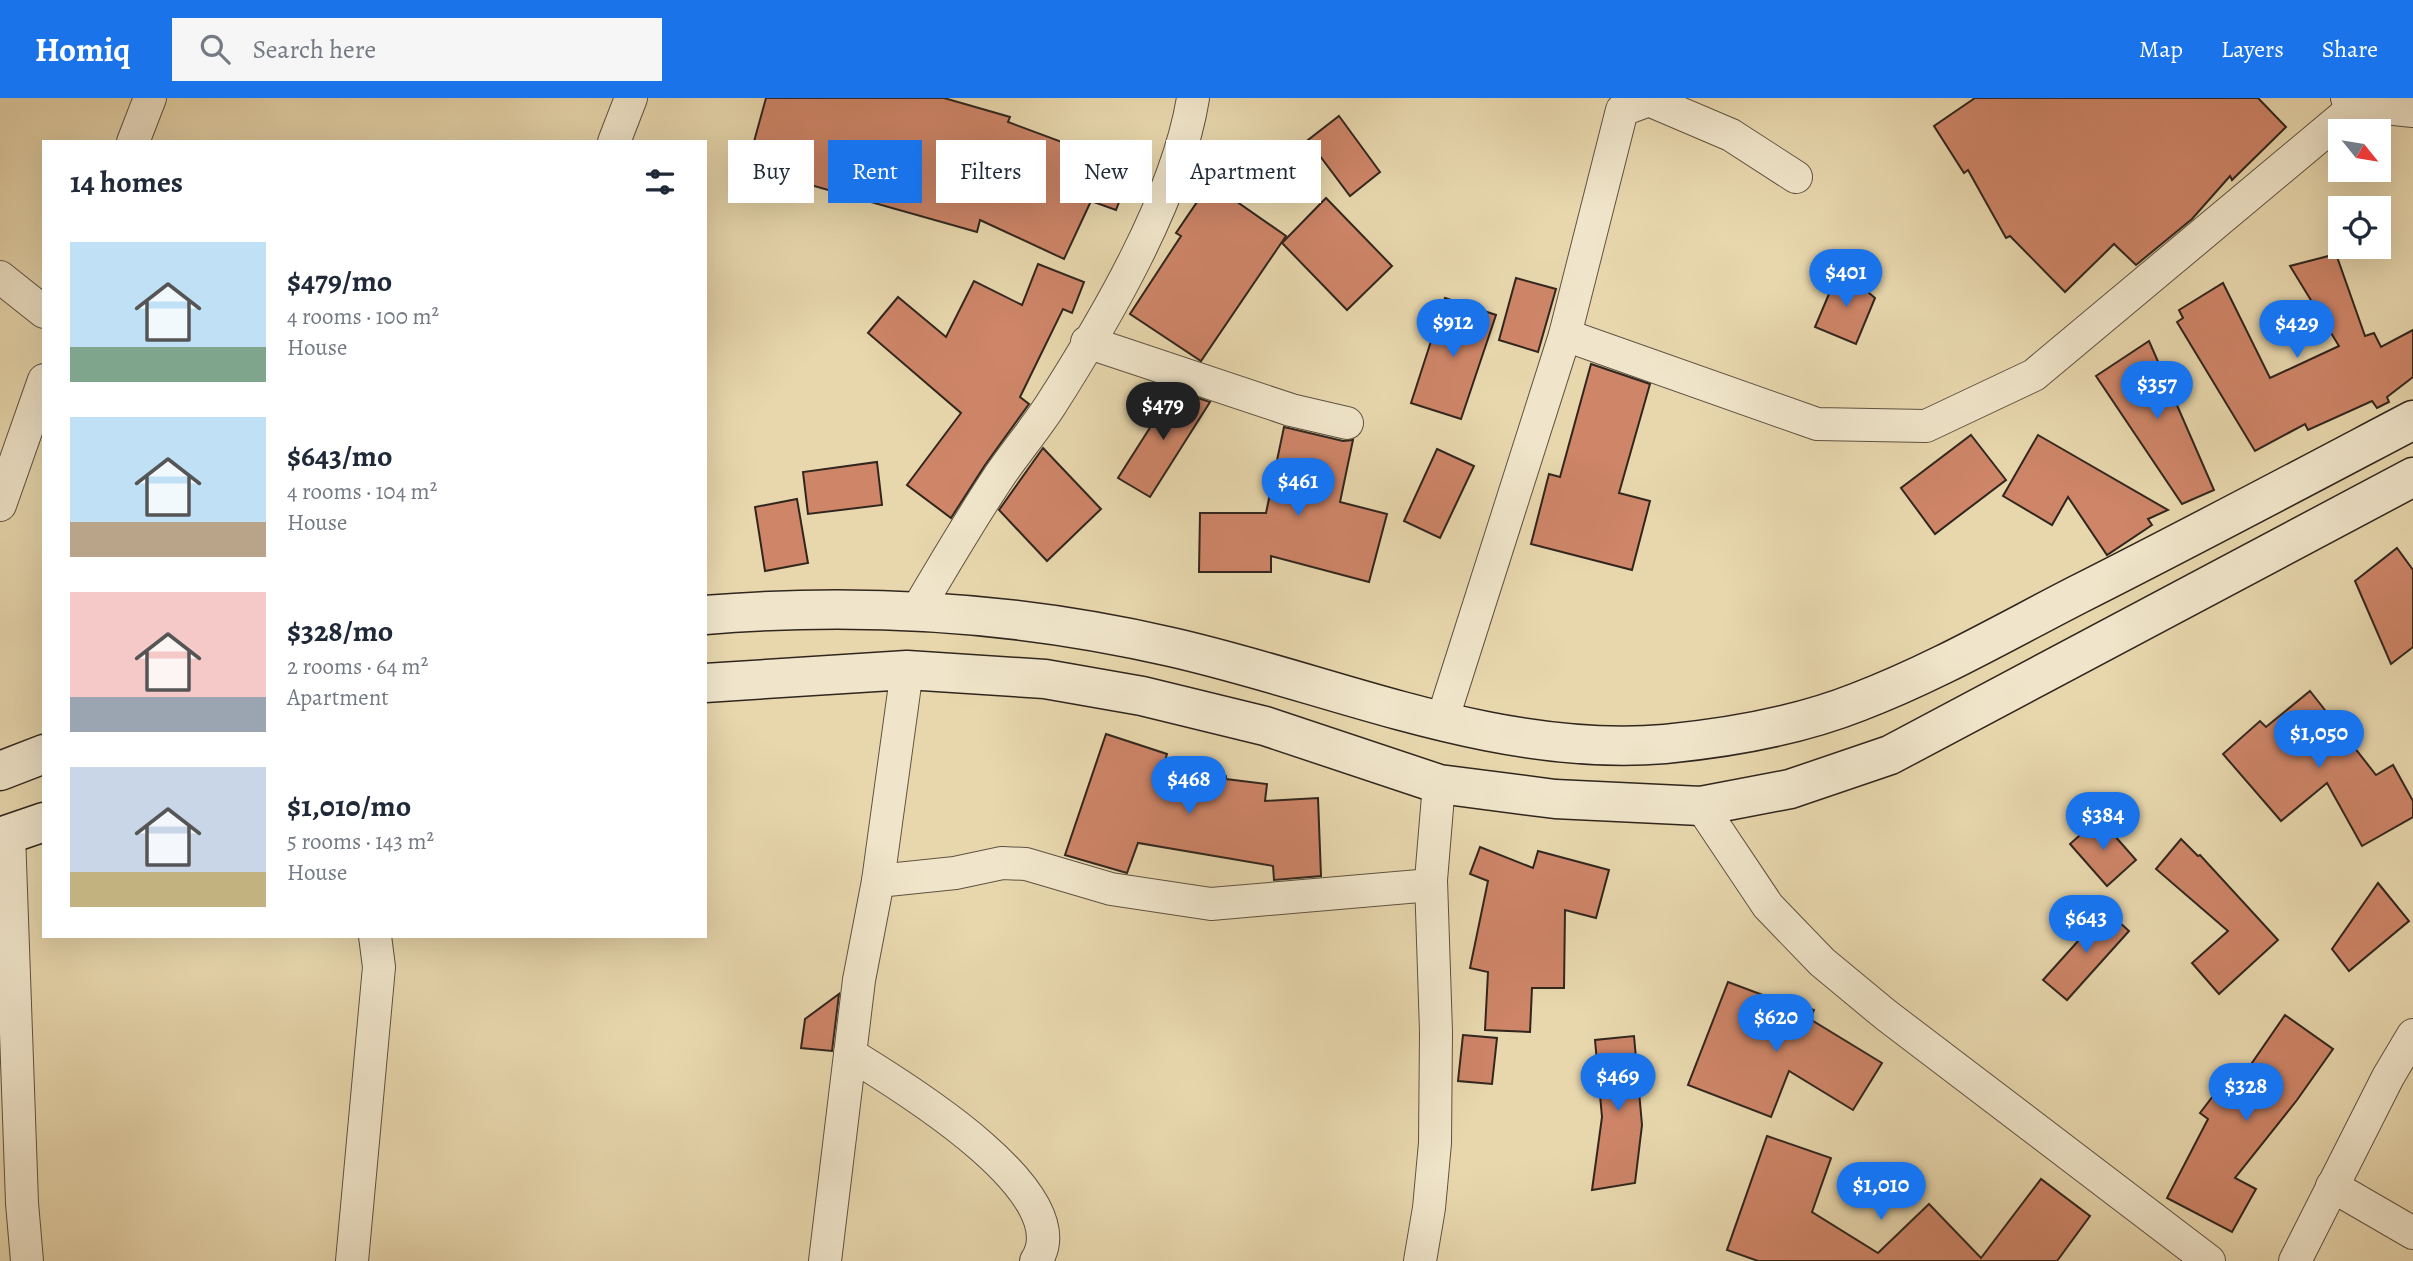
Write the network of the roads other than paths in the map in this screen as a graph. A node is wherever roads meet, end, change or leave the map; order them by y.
1 (150, 98) edge
2 (631, 98) edge
3 (1194, 98) edge
4 (2352, 102) edge
5 (2413, 111) edge
6 (134, 140) edge
7 (615, 140) edge
8 (1796, 177) dead end
9 (0, 278) edge
10 (42, 311) edge
11 (1565, 335) junction
12 (1087, 342) junction
13 (42, 386) edge
14 (2413, 420) edge
15 (1347, 423) dead end
16 (2413, 477) edge
17 (0, 505) edge
18 (916, 612) junction
19 (707, 615) edge
20 (2007, 631) junction
21 (907, 670) junction
22 (2031, 679) junction
23 (707, 683) edge
24 (1442, 720) junction
25 (42, 755) edge
26 (0, 771) edge
27 (1439, 784) junction
28 (1702, 806) junction
29 (42, 822) edge
30 (4, 836) edge
31 (878, 881) junction
32 (1431, 886) junction
33 (375, 938) edge
34 (390, 938) edge
35 (379, 967) junction
36 (2413, 1035) edge
37 (850, 1054) junction
38 (2332, 1186) junction
39 (2413, 1233) edge
40 (27, 1261) edge
41 (352, 1261) edge
42 (825, 1261) edge
43 (1036, 1261) edge
44 (1420, 1261) edge
45 (2209, 1261) edge
46 (2295, 1261) edge

1 - 6 street
2 - 7 street
3 - 12 street
4 - 5 street
4 - 11 street
8 - 11 street
9 - 10 street
11 - 24 street
12 - 15 street
12 - 18 street
13 - 17 street
14 - 20 main road
16 - 22 main road
18 - 19 main road
18 - 24 main road
20 - 22 main road
20 - 24 main road
21 - 23 main road
21 - 27 main road
21 - 31 street
22 - 28 main road
25 - 26 main road
27 - 28 main road
27 - 32 street
28 - 45 street
29 - 30 main road
30 - 40 street
31 - 32 street
31 - 37 street
32 - 44 street
33 - 35 street
34 - 35 street
35 - 41 street
36 - 38 street
37 - 42 street
37 - 43 street
38 - 39 street
38 - 46 street

